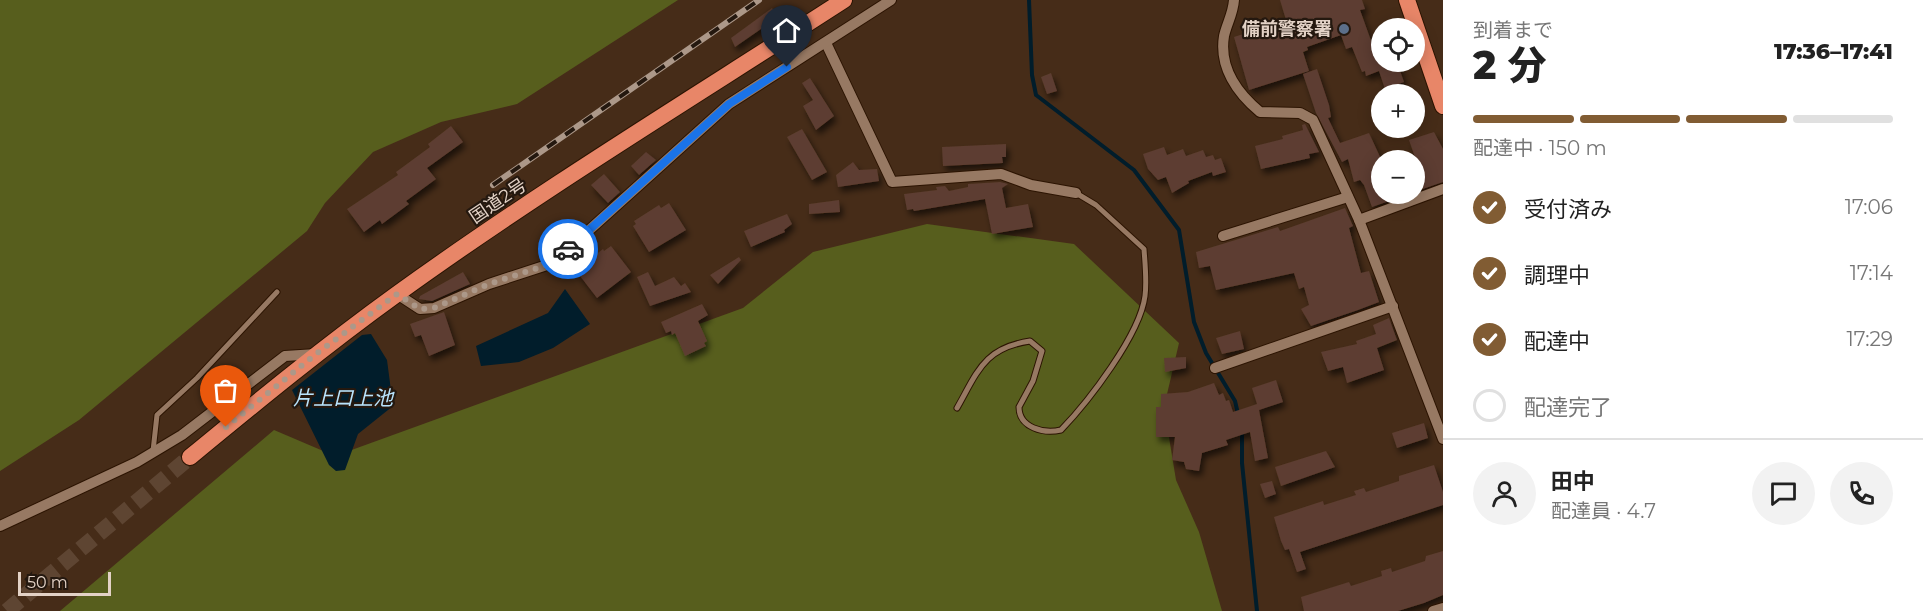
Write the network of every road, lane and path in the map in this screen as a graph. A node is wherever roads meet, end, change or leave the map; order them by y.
1 (844, 0) edge
2 (891, 0) edge
3 (1234, 0) edge
4 (1407, 0) edge
5 (826, 43) junction
6 (1443, 106) edge
7 (1443, 189) edge
8 (1076, 193) joint
9 (1348, 196) junction
10 (1359, 220) junction
11 (1223, 236) dead end
12 (277, 292) dead end
13 (397, 294) junction
14 (1393, 306) junction
15 (316, 354) junction
16 (1215, 369) dead end
17 (957, 408) dead end
18 (1443, 439) edge
19 (152, 453) junction
20 (190, 457) tunnel mouth
21 (0, 526) edge
22 (1443, 608) edge
23 (1433, 611) edge

1 - 13 highway, 国道2号
2 - 5 street
3 - 9 street
4 - 6 highway
5 - 8 street
5 - 13 street
7 - 10 street
8 - 17 lane
9 - 10 street
9 - 11 street
10 - 14 street
12 - 19 lane
13 - 15 highway, 国道2号
14 - 16 street
14 - 18 street
15 - 19 street
15 - 20 highway, 国道2号
19 - 21 street
22 - 23 street

